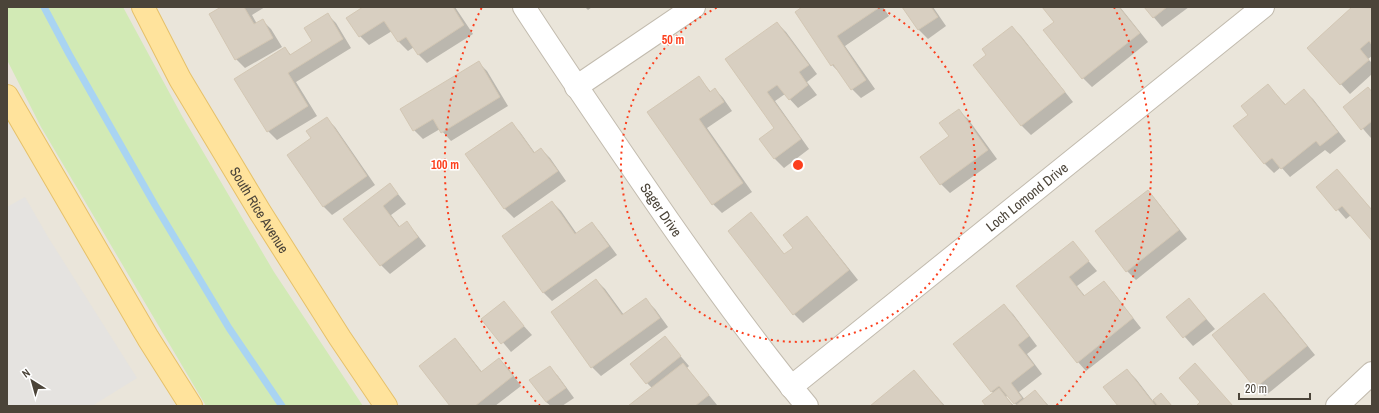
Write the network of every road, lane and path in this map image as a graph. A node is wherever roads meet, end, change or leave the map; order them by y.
1 (143, 7) edge
2 (524, 7) edge
3 (694, 7) edge
4 (1263, 7) edge
5 (576, 87) junction
6 (7, 96) edge
7 (1372, 373) edge
8 (791, 387) junction
9 (191, 406) edge
10 (386, 406) edge
11 (807, 406) edge
12 (1337, 406) edge

1 - 10 main road, South Rice Avenue
2 - 5 street, Sager Drive
3 - 5 street
4 - 8 street, Loch Lomond Drive
5 - 8 street, Sager Drive
6 - 9 main road
7 - 12 street
8 - 11 street, Sager Drive

